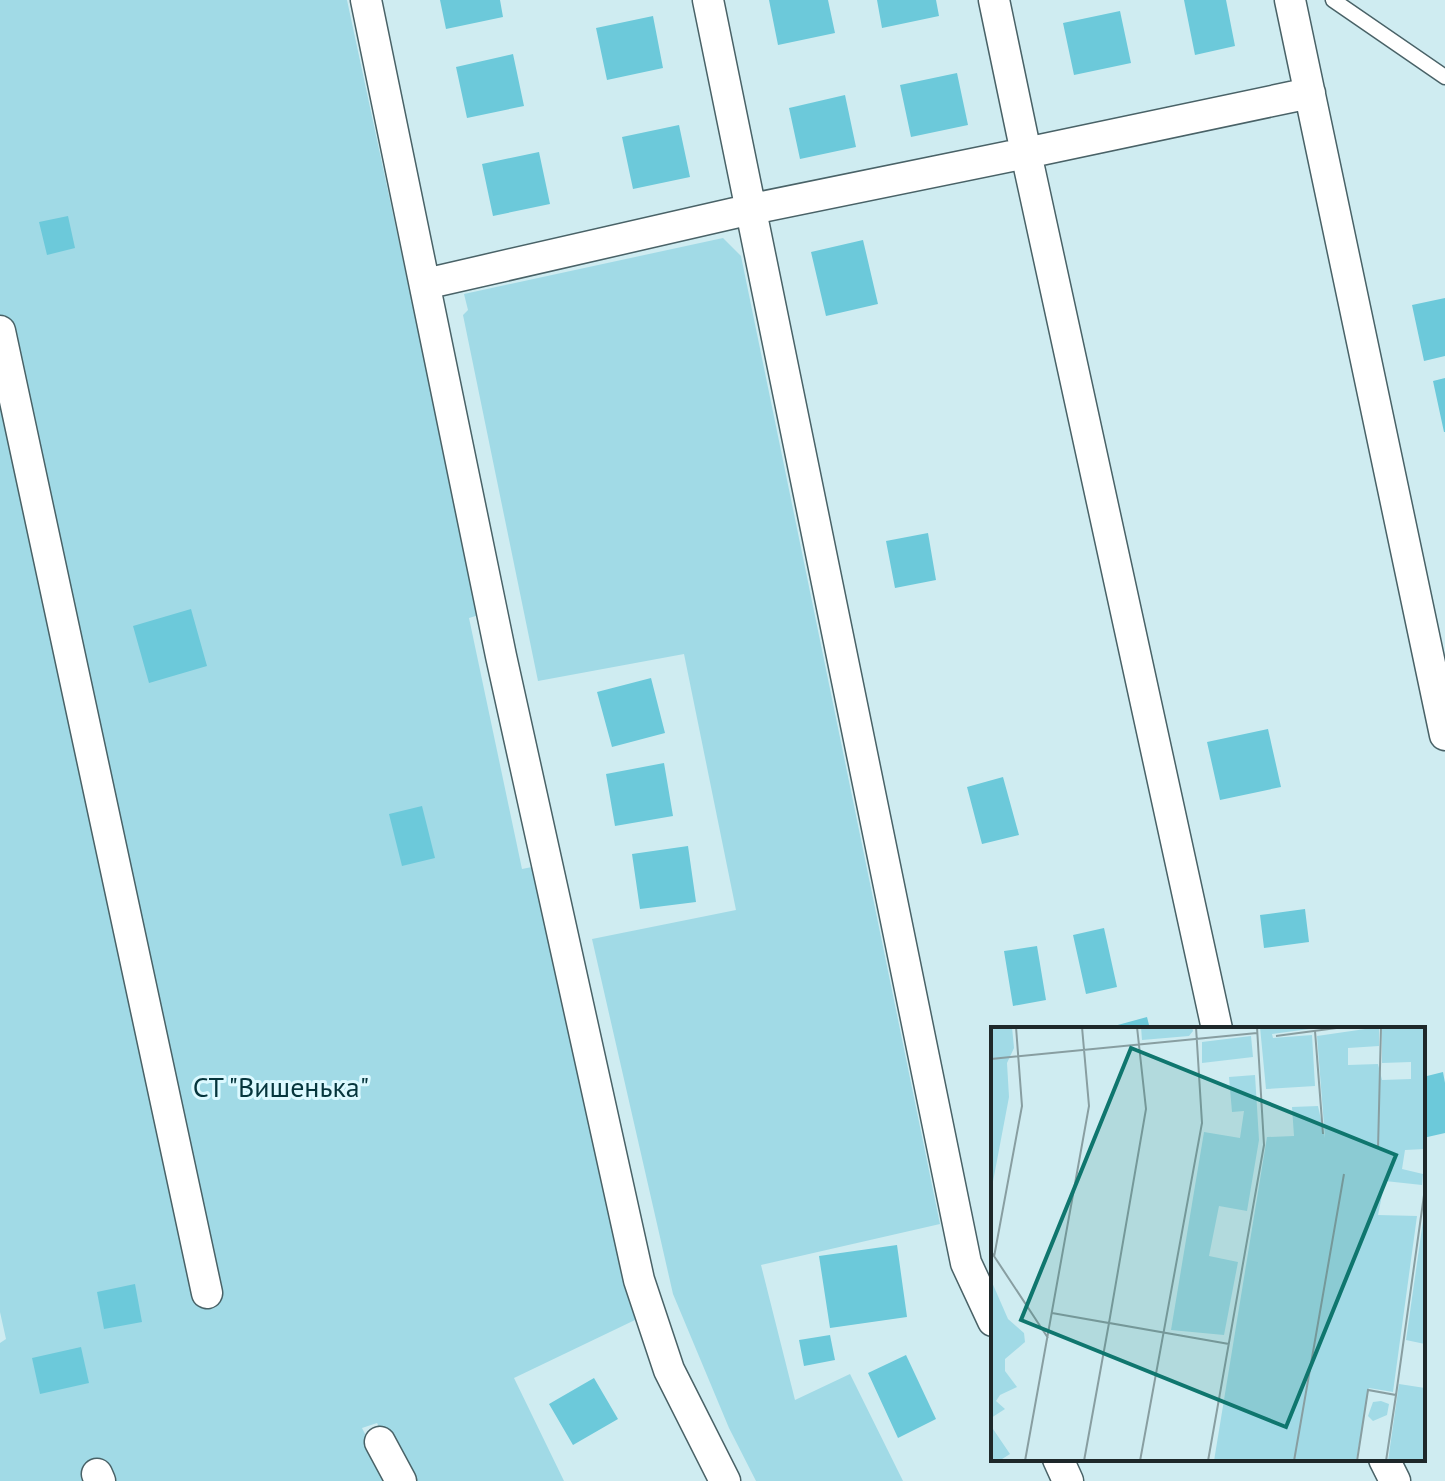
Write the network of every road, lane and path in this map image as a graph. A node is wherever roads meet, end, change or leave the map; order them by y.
1 (366, 0) edge
2 (708, 0) edge
3 (994, 0) edge
4 (1290, 0) edge
5 (1333, 0) edge
6 (1445, 77) edge
7 (1310, 93) junction
8 (1026, 153) junction
9 (752, 209) junction
10 (425, 284) junction
11 (0, 331) edge
12 (1445, 735) edge
13 (1217, 1027) edge
14 (207, 1293) dead end
15 (991, 1317) edge
16 (380, 1442) dead end
17 (1059, 1461) edge
18 (1385, 1461) edge
19 (401, 1481) edge
20 (725, 1481) edge
21 (1068, 1481) edge
22 (1395, 1481) edge

1 - 10 street
2 - 9 street
3 - 8 street
4 - 7 street
5 - 6 lane
7 - 8 street
7 - 12 street
8 - 9 street
8 - 13 street
9 - 10 street
9 - 15 street
10 - 20 street
11 - 14 street
16 - 19 street
17 - 21 street
18 - 22 street

